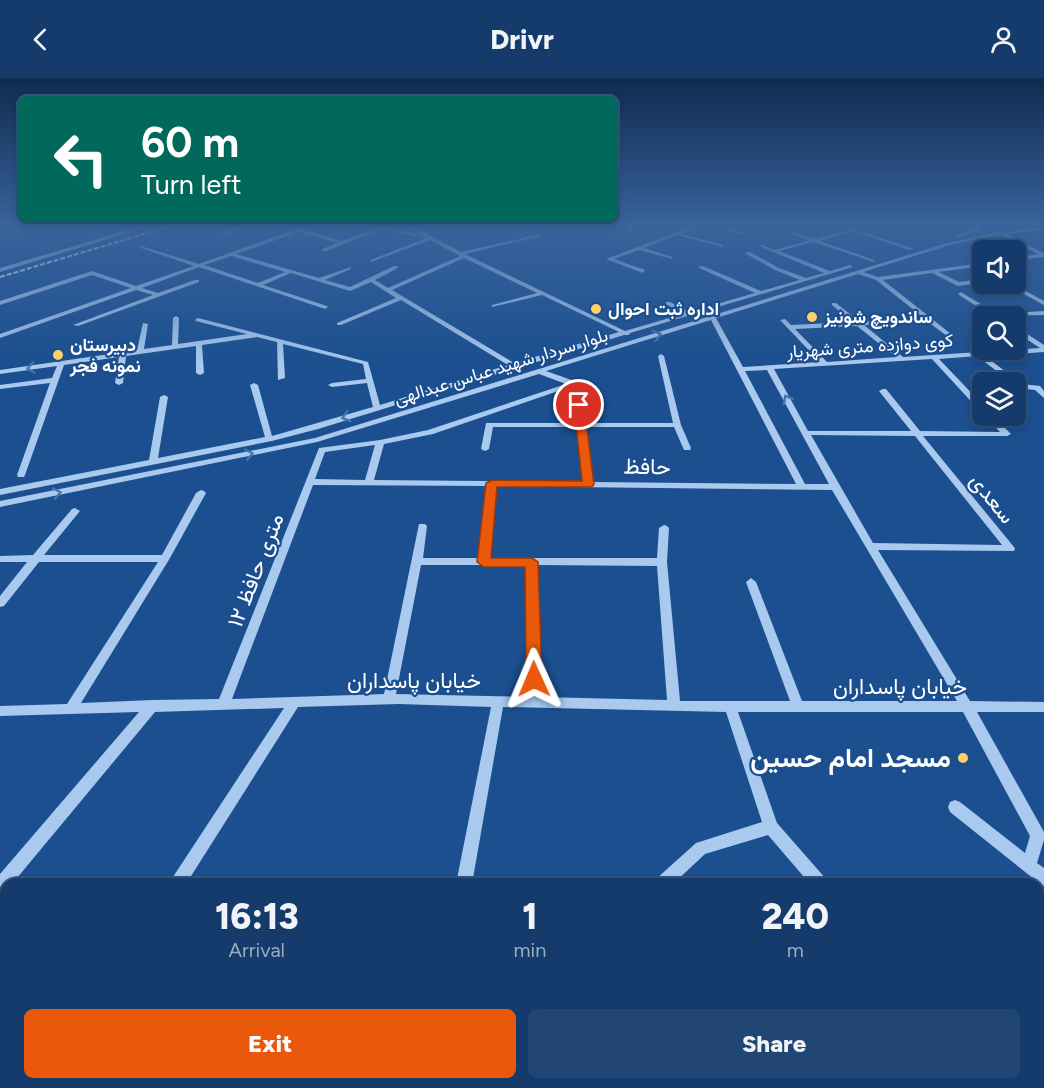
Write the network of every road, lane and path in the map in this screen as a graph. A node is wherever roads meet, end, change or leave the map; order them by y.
1 (183, 270) edge
2 (213, 270) edge
3 (283, 270) edge
4 (344, 270) edge
5 (390, 270) edge
6 (430, 270) edge
7 (495, 270) edge
8 (638, 270) edge
9 (707, 270) edge
10 (780, 270) edge
11 (823, 270) edge
12 (840, 270) edge
13 (863, 270) edge
14 (939, 270) edge
15 (933, 271) junction
16 (289, 272) junction
17 (643, 272) dead end
18 (857, 272) junction
19 (830, 273) junction
20 (878, 279) junction
21 (320, 280) junction
22 (371, 280) junction
23 (806, 280) junction
24 (197, 281) dead end
25 (972, 282) edge
26 (258, 285) junction
27 (133, 288) junction
28 (387, 290) junction
29 (544, 293) junction
30 (760, 293) junction
31 (1026, 293) edge
32 (961, 294) dead end
33 (158, 295) junction
34 (401, 298) junction
35 (0, 303) edge
36 (668, 303) dead end
37 (1044, 303) edge
38 (834, 304) dead end
39 (494, 306) dead end
40 (980, 306) edge
41 (325, 307) dead end
42 (1044, 313) edge
43 (688, 314) junction
44 (1026, 314) edge
45 (176, 318) dead end
46 (714, 319) junction
47 (198, 320) dead end
48 (783, 320) dead end
49 (928, 320) junction
50 (859, 323) junction
51 (145, 324) dead end
52 (339, 324) dead end
53 (76, 325) dead end
54 (791, 327) junction
55 (625, 333) junction
56 (257, 335) junction
57 (949, 335) dead end
58 (0, 336) edge
59 (1026, 336) edge
60 (280, 341) junction
61 (638, 341) junction
62 (199, 344) junction
63 (175, 347) junction
64 (1044, 349) edge
65 (1026, 350) edge
66 (140, 352) junction
67 (972, 354) edge
68 (123, 355) junction
69 (661, 356) dead end
70 (934, 357) junction
71 (902, 359) junction
72 (986, 360) edge
73 (61, 364) junction
74 (826, 364) junction
75 (514, 366) junction
76 (769, 368) junction
77 (742, 369) junction
78 (538, 371) junction
79 (0, 372) edge
80 (1001, 372) edge
81 (200, 373) dead end
82 (281, 378) dead end
83 (56, 380) junction
84 (370, 381) junction
85 (119, 383) dead end
86 (572, 384) junction
87 (254, 385) dead end
88 (332, 385) dead end
89 (0, 387) edge
90 (1026, 387) edge
91 (883, 391) dead end
92 (1044, 396) edge
93 (164, 397) dead end
94 (972, 397) edge
95 (377, 408) junction
96 (581, 424) junction
97 (677, 424) junction
98 (999, 426) edge
99 (806, 434) junction
100 (915, 434) junction
101 (269, 439) junction
102 (380, 442) junction
103 (687, 448) dead end
104 (485, 449) dead end
105 (153, 462) junction
106 (21, 474) dead end
107 (310, 482) junction
108 (369, 482) junction
109 (492, 483) junction
110 (588, 484) junction
111 (802, 487) junction
112 (835, 487) junction
113 (0, 492) edge
114 (201, 493) dead end
115 (0, 504) edge
116 (75, 511) dead end
117 (422, 526) dead end
118 (664, 528) dead end
119 (870, 546) junction
120 (36, 558) junction
121 (165, 558) junction
122 (0, 559) edge
123 (417, 561) junction
124 (484, 562) junction
125 (532, 562) junction
126 (662, 562) junction
127 (751, 582) dead end
128 (0, 603) edge
129 (389, 699) junction
130 (295, 702) junction
131 (498, 702) junction
132 (534, 702) junction
133 (225, 703) junction
134 (153, 705) junction
135 (674, 706) junction
136 (730, 706) junction
137 (798, 706) junction
138 (967, 707) junction
139 (1044, 707) edge
140 (71, 708) junction
141 (0, 711) edge
142 (955, 807) dead end
143 (771, 826) junction
144 (1029, 866) junction
145 (7, 878) edge
146 (180, 878) edge
147 (465, 878) edge
148 (668, 878) edge
149 (816, 878) edge
150 (1044, 878) edge

1 - 27 street
2 - 26 street
3 - 16 street
4 - 21 street
5 - 22 street
6 - 28 street
7 - 29 street
8 - 17 street
9 - 30 street
10 - 23 street
11 - 19 street
12 - 19 street, بلوار سردار شهید عباس عبدالهی
13 - 18 street, بلوار سردار شهید عباس عبدالهی
14 - 15 street
15 - 20 street
15 - 25 street
16 - 21 street
16 - 26 street
18 - 20 street
18 - 46 street, بلوار سردار شهید عباس عبدالهی
19 - 23 street, بلوار سردار شهید عباس عبدالهی
20 - 49 street
21 - 22 street
22 - 28 street
23 - 30 street, بلوار سردار شهید عباس عبدالهی
24 - 33 street
26 - 41 street
27 - 33 street
27 - 35 street
27 - 58 street
28 - 34 street
29 - 39 street
29 - 55 street
30 - 43 street, بلوار سردار شهید عباس عبدالهی
31 - 37 street
32 - 40 street
33 - 53 street
34 - 52 street
34 - 75 street
36 - 43 street
38 - 50 street
42 - 44 street
43 - 55 street, بلوار سردار شهید عباس عبدالهی
45 - 63 street
61 -> 46 street, بلوار سردار شهید عباس عبدالهی
46 - 77 street
47 - 56 street
48 - 54 street
49 - 50 street
49 - 57 street
50 - 54 street
50 - 71 street
51 - 66 street
54 - 74 street
55 - 61 street
55 - 75 street, بلوار سردار شهید عباس عبدالهی
56 - 60 street
56 - 62 street
59 - 64 street
60 - 82 street
60 - 84 street
61 - 78 street, بلوار سردار شهید عباس عبدالهی
62 - 63 street
62 - 81 street
63 - 66 street
64 - 65 street, کوی دوازده متری شهریار
66 - 68 street
67 - 70 street, کوی دوازده متری شهریار
68 - 73 street
68 - 85 street
69 - 97 street
70 - 71 street, کوی دوازده متری شهریار
70 - 94 street
71 - 74 street, کوی دوازده متری شهریار
72 - 80 street
73 -> 79 street
73 - 83 street
74 - 76 street, کوی دوازده متری شهریار
75 - 95 street, بلوار سردار شهید عباس عبدالهی
76 - 77 street, کوی دوازده متری شهریار
99 -> 76 street
77 - 111 street
78 - 86 street
115 -> 78 street, بلوار سردار شهید عباس عبدالهی
83 - 89 street
83 - 106 street
84 - 88 street
84 - 95 street
86 - 96 street
86 - 102 street
87 - 101 street
90 - 92 street
91 - 100 street, سعدی
93 - 105 street
95 -> 101 street, بلوار سردار شهید عباس عبدالهی
96 - 97 street
96 - 104 street
96 - 110 street
97 - 103 street
98 - 100 street
99 - 100 street
99 - 112 street
100 - 119 street, سعدی
101 - 105 street, بلوار سردار شهید عباس عبدالهی
102 - 107 street, ۱۲ متری حافظ
102 - 108 street
105 - 113 street, بلوار سردار شهید عباس عبدالهی
107 - 108 street, حافظ
107 - 133 street, ۱۲ متری حافظ
108 - 109 street, حافظ
109 - 110 street, حافظ
109 - 124 street
110 - 111 street, حافظ
111 - 112 street, حافظ
112 - 119 street
114 - 121 street
116 - 120 street
117 - 123 street
118 - 126 street
119 - 138 street
120 - 121 street
120 - 122 street
120 - 128 street
121 - 140 street
123 - 124 street
123 - 129 street
124 - 125 street
125 - 126 street
125 - 132 street
126 - 135 street
127 - 137 street
129 - 130 street, خیابان پاسداران
129 - 131 street, خیابان پاسداران
130 - 133 street, خیابان پاسداران
130 - 146 street
131 - 132 street, خیابان پاسداران
131 - 147 street
132 - 135 street, خیابان پاسداران
133 - 134 street, خیابان پاسداران
134 - 140 street, خیابان پاسداران
134 - 145 street
135 - 136 street, خیابان پاسداران
136 - 137 street, خیابان پاسداران
136 - 143 street
137 - 138 street, خیابان پاسداران
138 - 139 street, خیابان پاسداران
138 - 144 street
140 - 141 street, خیابان پاسداران
142 - 144 street
143 - 148 street
143 - 149 street
144 - 150 street

